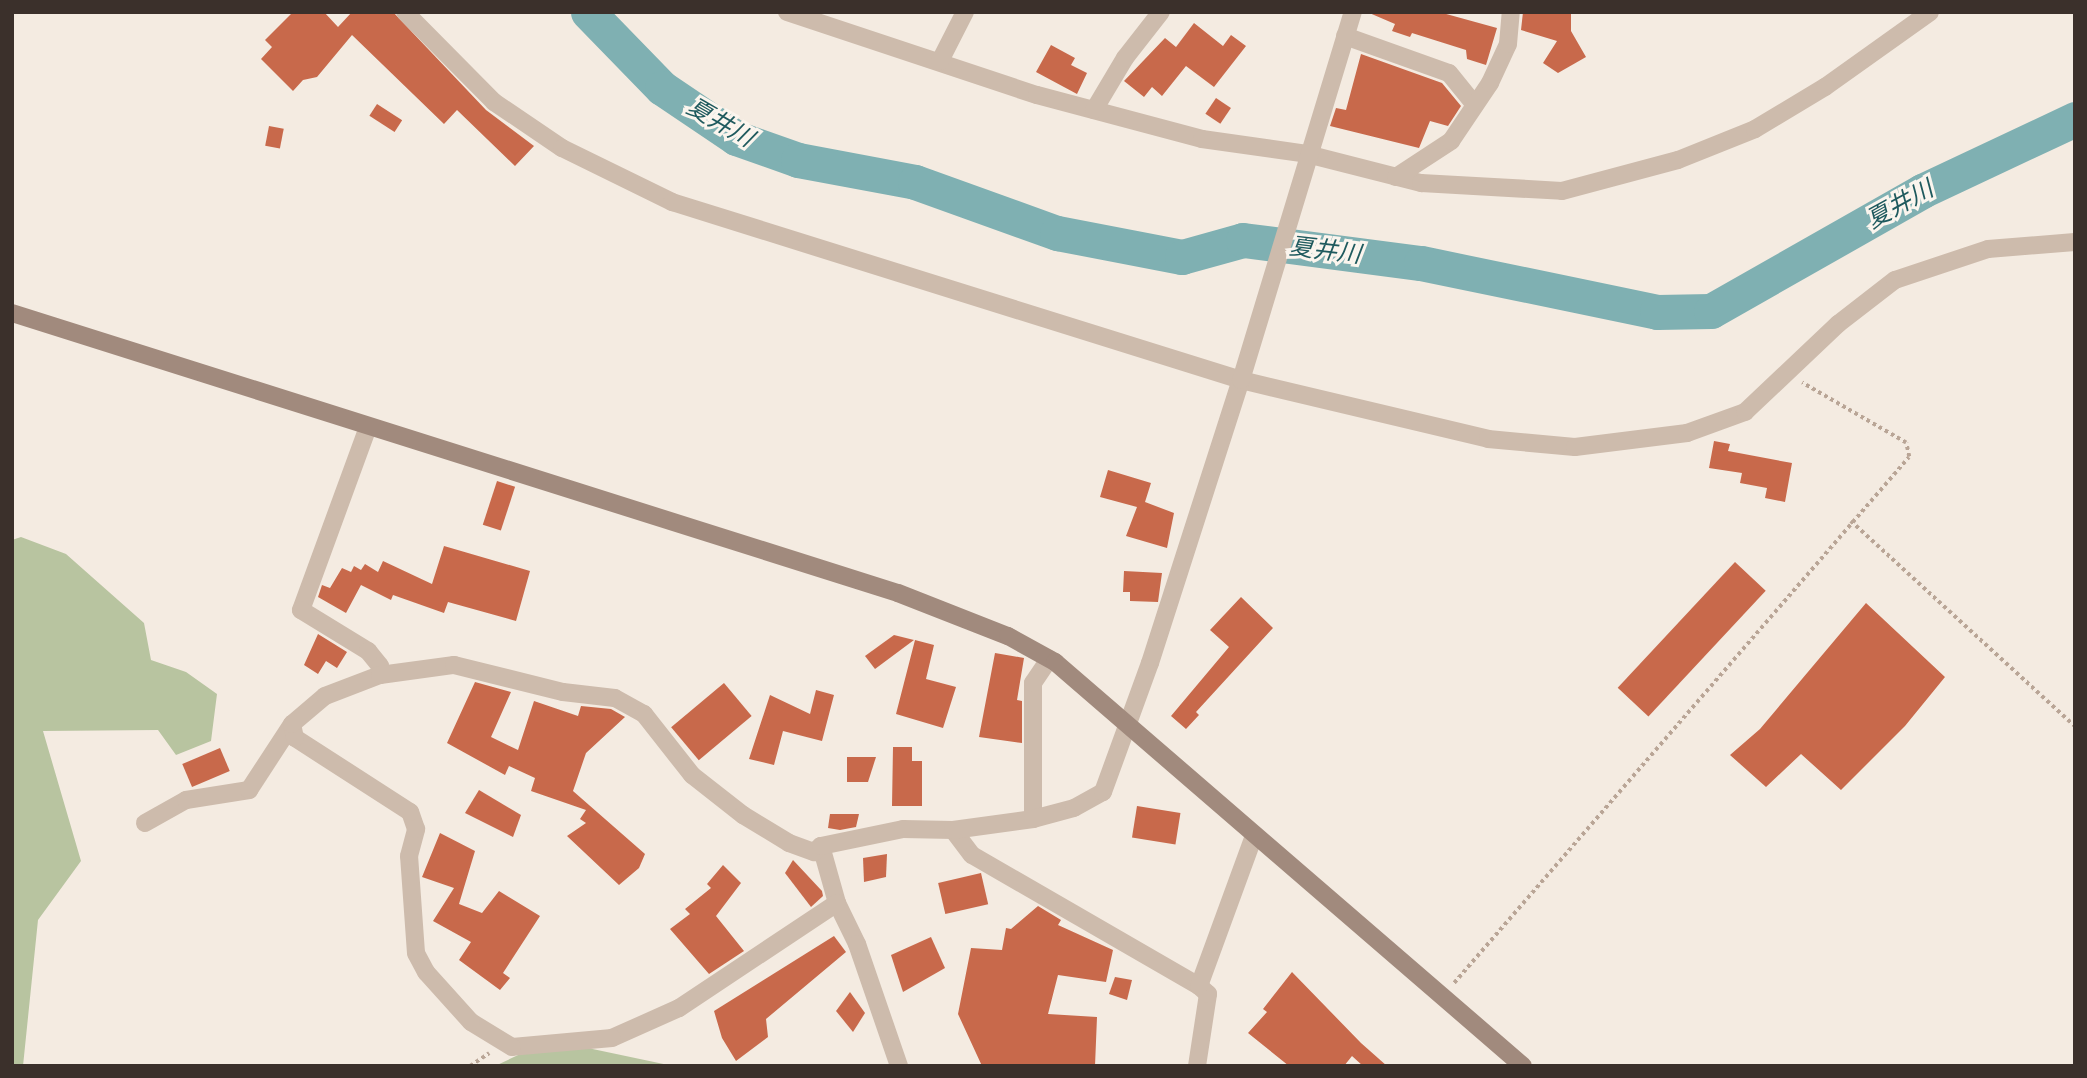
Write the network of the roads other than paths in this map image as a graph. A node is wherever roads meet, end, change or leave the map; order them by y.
1 (405, 12) edge
2 (787, 12) edge
3 (965, 12) edge
4 (1161, 12) edge
5 (1353, 12) edge
6 (1511, 12) edge
7 (1930, 12) edge
8 (1345, 36) junction
9 (940, 61) junction
10 (1475, 105) junction
11 (1094, 110) junction
12 (1307, 154) junction
13 (1396, 177) junction
14 (2075, 242) edge
15 (12, 313) edge
16 (1242, 372) junction
17 (368, 427) junction
18 (1049, 659) junction
19 (380, 675) junction
20 (292, 724) junction
21 (1124, 726) junction
22 (1033, 819) junction
23 (145, 823) dead end
24 (953, 830) junction
25 (1254, 836) junction
26 (821, 846) junction
27 (837, 903) junction
28 (1199, 986) junction
29 (899, 1066) edge
30 (1197, 1066) edge
31 (1523, 1066) edge

1 - 16 street
2 - 9 street
3 - 9 street
4 - 11 street
5 - 8 street
6 - 10 street
7 - 13 street
8 - 10 street
8 - 12 street
9 - 11 street
10 - 13 street
11 - 12 street
12 - 13 street
12 - 16 street
14 - 16 street
15 - 17 street
16 - 21 street
17 - 18 street
17 - 19 street
18 - 21 street
18 - 22 street
19 - 20 street
19 - 26 street
20 - 23 street
20 - 27 street
21 - 22 street
21 - 25 street
22 - 24 street
24 - 26 street
24 - 28 street
25 - 28 street
25 - 31 street
26 - 27 street
27 - 29 street
28 - 30 street

